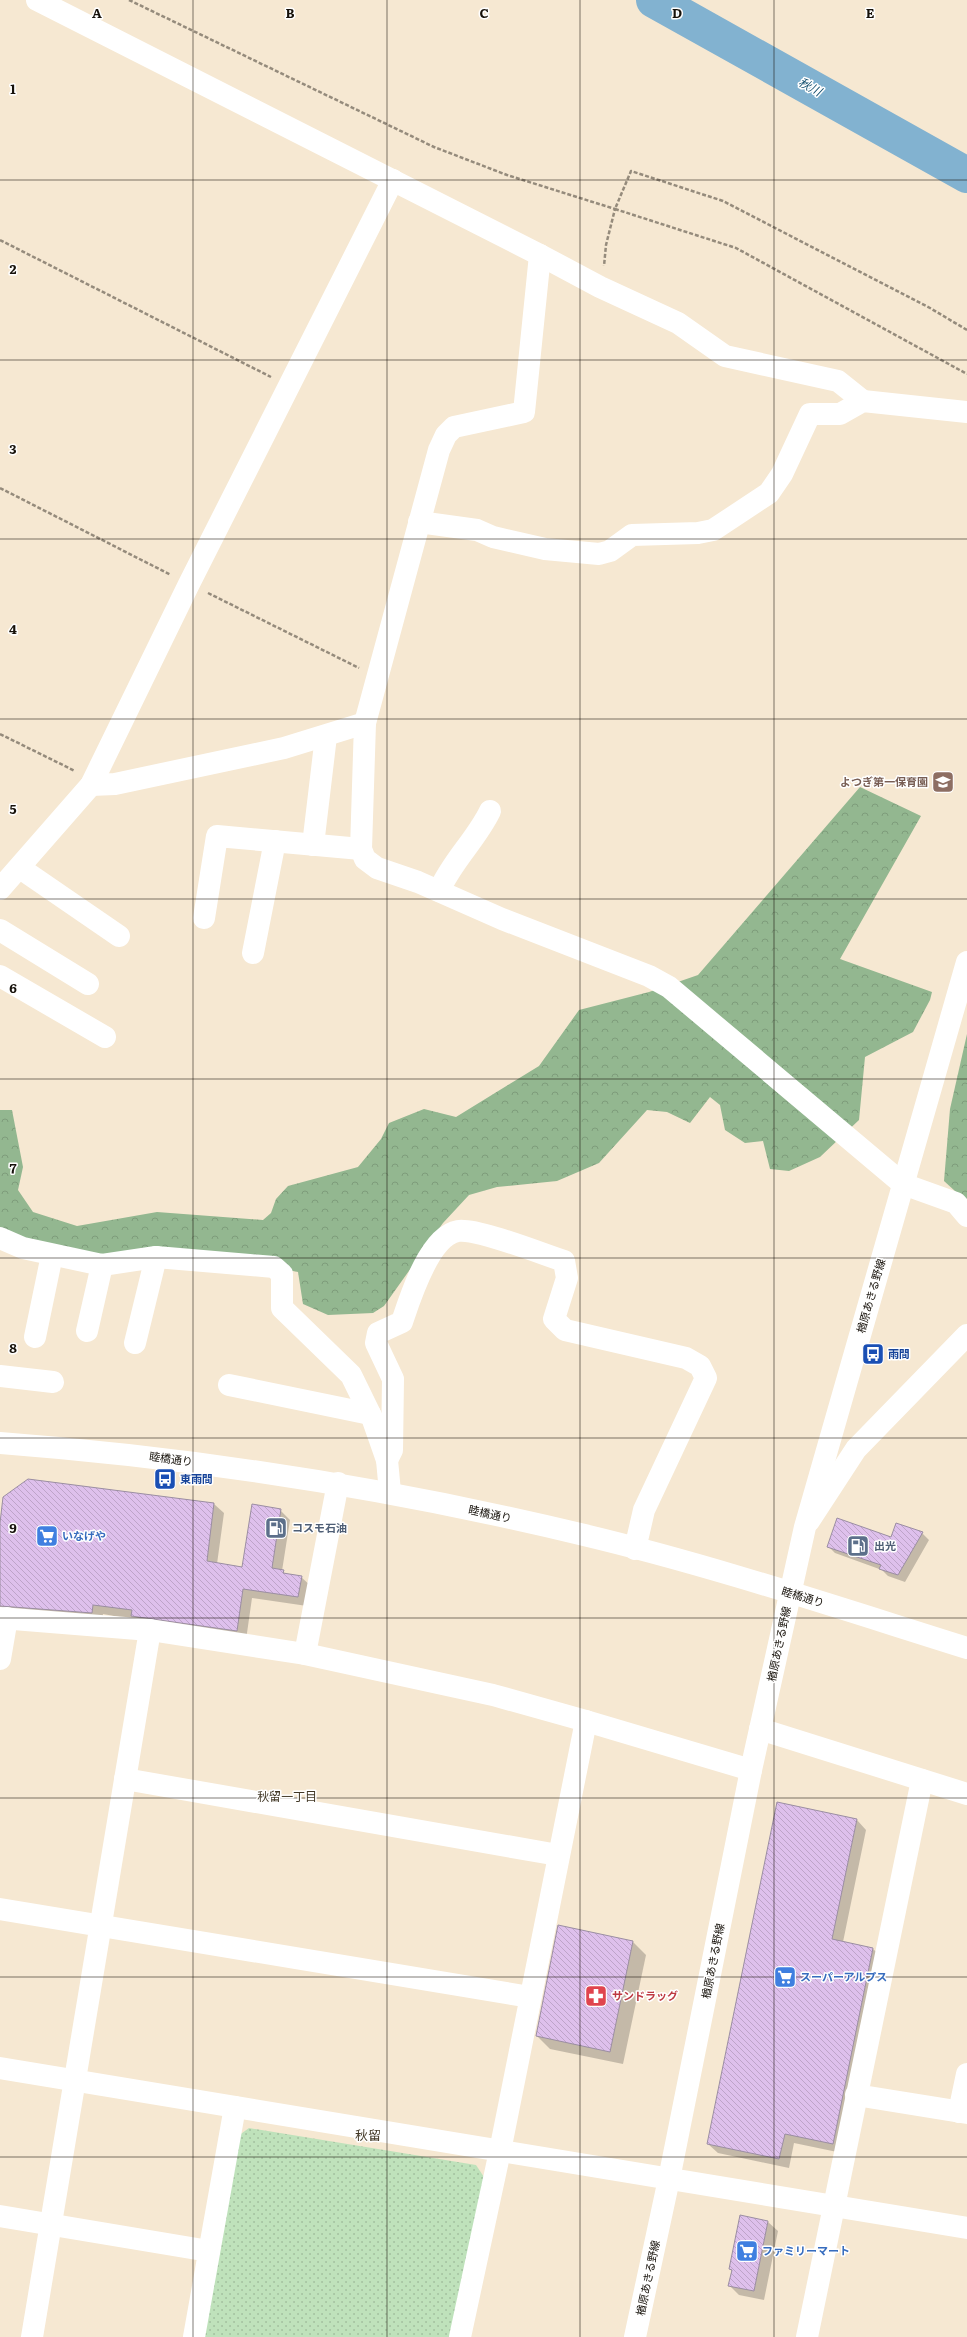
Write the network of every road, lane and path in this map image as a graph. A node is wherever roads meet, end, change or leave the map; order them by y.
1 (37, 0) edge
2 (129, 0) edge
3 (393, 180) junction
4 (615, 209) junction
5 (0, 240) edge
6 (540, 255) junction
7 (600, 287) junction
8 (967, 330) edge
9 (967, 374) edge
10 (290, 387) junction
11 (863, 401) junction
12 (967, 412) edge
13 (419, 522) junction
14 (365, 723) junction
15 (0, 734) edge
16 (326, 736) junction
17 (90, 785) junction
18 (490, 811) dead end
19 (275, 841) junction
20 (313, 845) junction
21 (361, 849) junction
22 (20, 868) junction
23 (0, 889) edge
24 (439, 891) junction
25 (204, 918) dead end
26 (0, 930) edge
27 (119, 936) dead end
28 (253, 953) dead end
29 (967, 962) edge
30 (0, 976) edge
31 (88, 984) dead end
32 (105, 1037) dead end
33 (903, 1184) junction
34 (967, 1216) edge
35 (0, 1238) edge
36 (52, 1255) junction
37 (156, 1257) junction
38 (102, 1265) junction
39 (87, 1331) dead end
40 (967, 1335) edge
41 (35, 1337) dead end
42 (135, 1343) dead end
43 (0, 1376) edge
44 (53, 1382) dead end
45 (229, 1385) dead end
46 (370, 1414) junction
47 (0, 1443) edge
48 (387, 1460) junction
49 (338, 1483) junction
50 (390, 1492) junction
51 (805, 1527) junction
52 (635, 1549) junction
53 (790, 1593) junction
54 (4, 1618) edge
55 (150, 1630) junction
56 (967, 1648) edge
57 (305, 1654) junction
58 (0, 1660) edge
59 (586, 1720) junction
60 (760, 1729) junction
61 (751, 1770) junction
62 (125, 1779) junction
63 (922, 1780) junction
64 (967, 1794) edge
65 (558, 1855) junction
66 (0, 1909) edge
67 (100, 1925) junction
68 (530, 1997) junction
69 (0, 2068) edge
70 (967, 2074) edge
71 (74, 2081) junction
72 (856, 2095) junction
73 (235, 2107) junction
74 (963, 2112) edge
75 (500, 2151) junction
76 (669, 2180) junction
77 (833, 2206) junction
78 (0, 2216) edge
79 (50, 2224) junction
80 (967, 2228) edge
81 (209, 2251) junction
82 (32, 2337) edge
83 (194, 2337) edge
84 (460, 2337) edge
85 (635, 2337) edge
86 (807, 2337) edge

1 - 3 street
2 - 4 path
3 - 6 street
3 - 10 street
4 - 7 path
4 - 8 path
4 - 9 path
5 - 10 path
6 - 7 street
6 - 13 street
7 - 11 street
10 - 17 street
11 - 12 street
11 - 13 street
13 - 14 street
14 - 16 street
14 - 21 street
15 - 17 path
16 - 17 street
16 - 20 street
17 - 22 street
18 - 24 street
19 - 20 street
19 - 25 street
19 - 28 street
20 - 21 street
21 - 24 street
22 - 23 street
22 - 27 street
24 - 33 street
26 - 31 street
29 - 33 street, 楢原あきる野線
30 - 32 street
33 - 34 street
33 - 51 street, 楢原あきる野線
35 - 36 street
36 - 38 street
36 - 41 street
37 - 38 street
37 - 42 street
37 - 46 street
38 - 39 street
40 - 51 street
43 - 44 street
45 - 46 street
46 - 48 street
47 - 49 street, 睦橋通り
48 - 50 street
48 - 52 street
49 - 50 street, 睦橋通り
49 - 57 street
50 - 52 street, 睦橋通り
51 - 53 street, 楢原あきる野線
52 - 53 street, 睦橋通り
53 - 56 street, 睦橋通り
53 - 60 street, 楢原あきる野線
54 - 55 street
54 - 58 street
55 - 57 street
55 - 62 street
57 - 59 street
59 - 61 street
59 - 65 street
60 - 61 street, 楢原あきる野線
60 - 63 street
61 - 76 street, 楢原あきる野線
62 - 65 street
62 - 67 street
63 - 64 street
63 - 72 street
65 - 68 street
66 - 67 street
67 - 68 street
67 - 71 street
68 - 75 street
69 - 71 street
70 - 74 street
71 - 73 street
71 - 79 street
72 - 74 street
72 - 77 street
73 - 75 street
73 - 81 street
75 - 76 street
75 - 84 street
76 - 77 street
76 - 85 street, 楢原あきる野線
77 - 80 street
77 - 86 street
78 - 79 street
79 - 81 street
79 - 82 street
81 - 83 street

